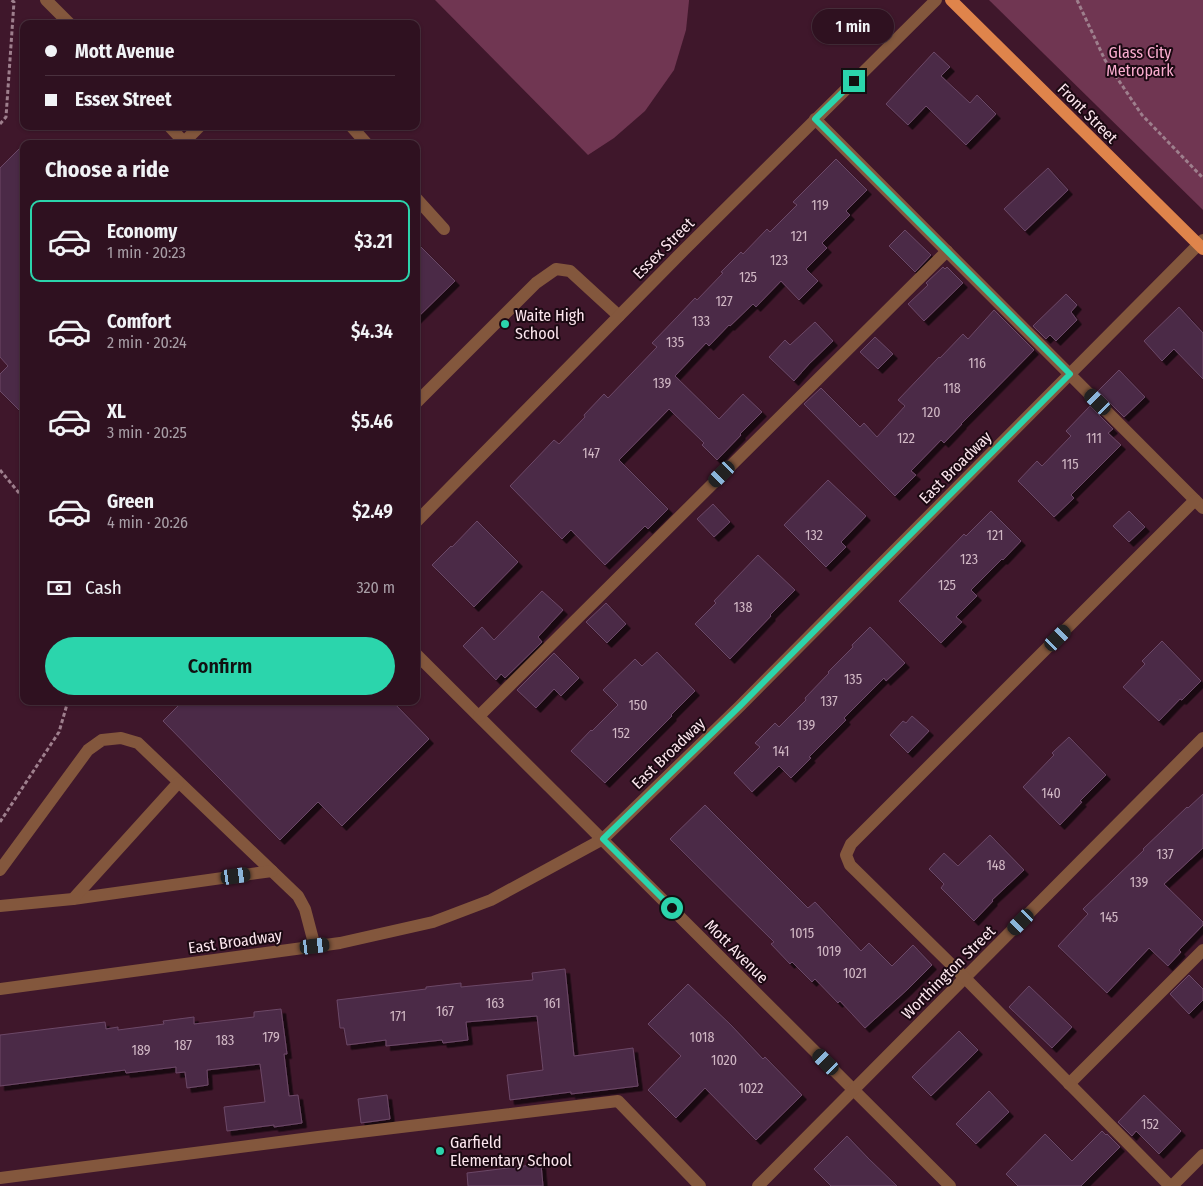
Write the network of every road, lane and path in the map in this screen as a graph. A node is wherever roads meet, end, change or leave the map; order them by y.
1 (11, 0) edge
2 (46, 0) edge
3 (936, 0) edge
4 (951, 0) edge
5 (1077, 0) edge
6 (66, 20) edge
7 (815, 119) junction
8 (0, 124) edge
9 (173, 130) edge
10 (196, 130) edge
11 (355, 130) edge
12 (182, 140) edge
13 (187, 140) edge
14 (363, 140) edge
15 (1203, 178) edge
16 (420, 202) edge
17 (444, 229) dead end
18 (1201, 244) edge
19 (947, 251) junction
20 (619, 316) junction
21 (1070, 374) junction
22 (420, 399) edge
23 (0, 470) edge
24 (20, 494) edge
25 (1199, 504) edge
26 (420, 518) edge
27 (420, 658) edge
28 (67, 705) edge
29 (479, 716) junction
30 (1203, 738) edge
31 (178, 783) junction
32 (0, 822) edge
33 (603, 839) junction
34 (0, 870) edge
35 (272, 871) junction
36 (73, 899) junction
37 (0, 906) edge
38 (315, 946) junction
39 (1203, 950) edge
40 (964, 978) junction
41 (0, 989) edge
42 (1069, 1084) junction
43 (854, 1090) junction
44 (1203, 1155) edge
45 (0, 1178) edge
46 (700, 1186) edge
47 (758, 1186) edge
48 (950, 1186) edge
49 (1171, 1186) edge

1 - 8 path
2 - 6 street
3 - 7 street, Essex Street
4 - 18 main road, Front Street
5 - 15 path
7 - 19 street
7 - 20 street, Essex Street
9 - 12 street
10 - 13 street
11 - 14 street
16 - 17 street
18 - 21 street, East Broadway
19 - 21 street
19 - 29 street
20 - 22 street
20 - 26 street, Essex Street
21 - 25 street
21 - 33 street, East Broadway
23 - 24 path
25 - 40 street
27 - 29 street, Mott Avenue
28 - 32 path
29 - 33 street, Mott Avenue
30 - 40 street, Worthington Street
31 - 34 street
31 - 35 street
31 - 36 street
33 - 38 street, East Broadway
33 - 43 street, Mott Avenue
35 - 36 street
35 - 38 street
36 - 37 street
38 - 41 street, East Broadway
39 - 42 street
40 - 42 street
40 - 43 street, Worthington Street
42 - 49 street
43 - 47 street, Worthington Street
43 - 48 street, Mott Avenue
44 - 49 street
45 - 46 street

